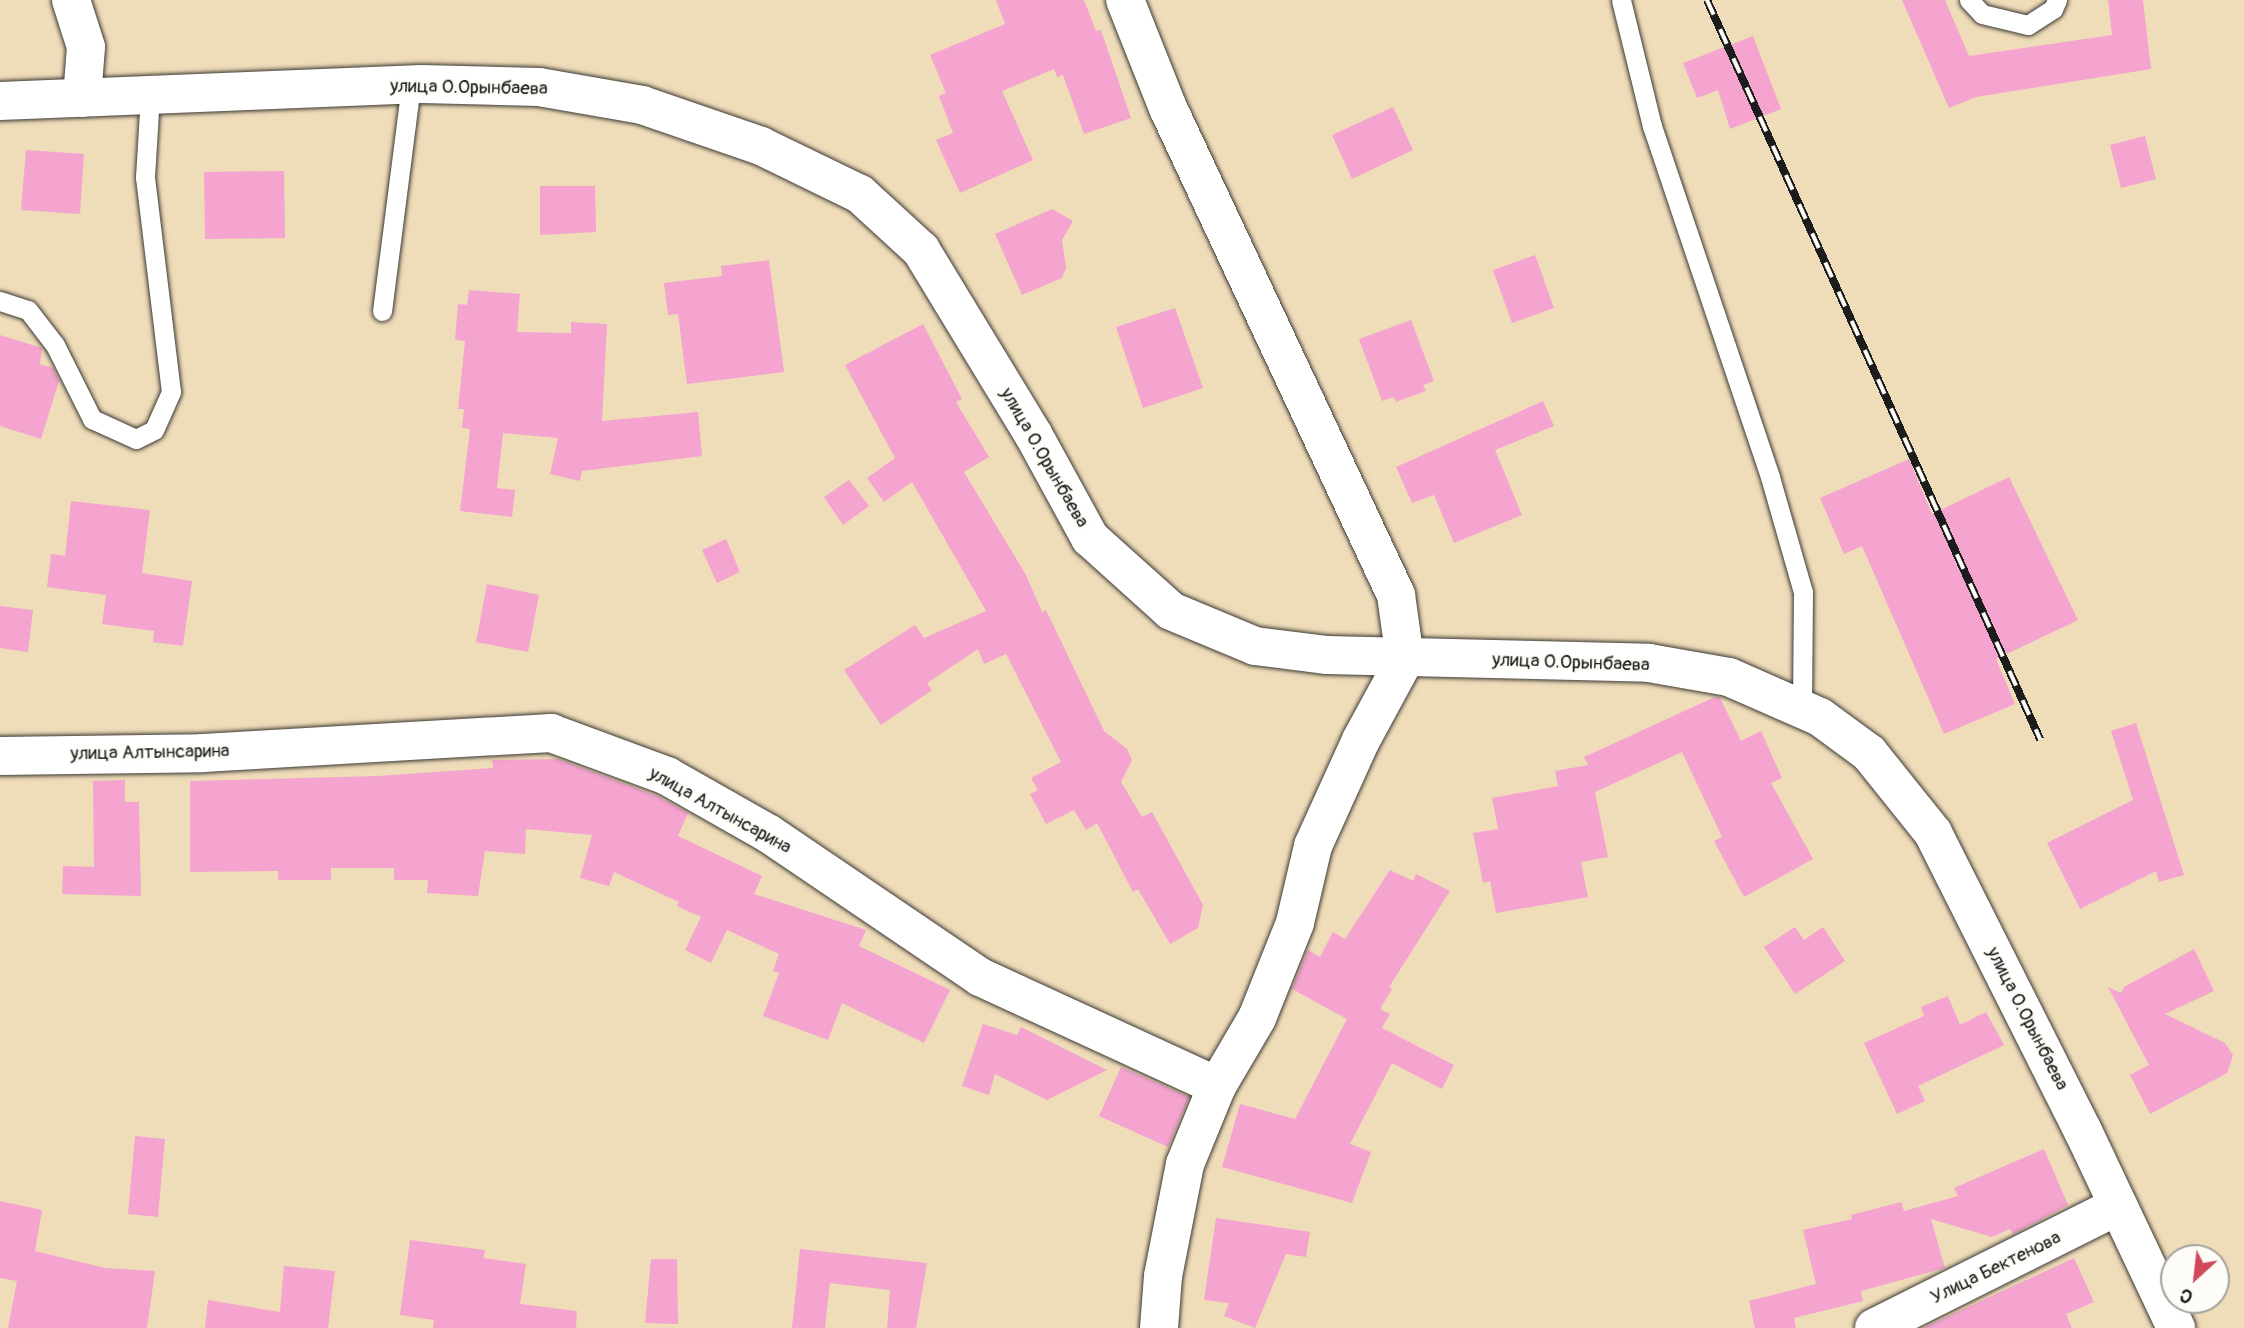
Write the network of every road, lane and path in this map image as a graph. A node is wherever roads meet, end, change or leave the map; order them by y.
1 (71, 0) edge
2 (1621, 0) edge
3 (1969, 0) edge
4 (2057, 0) edge
5 (1130, 4) edge
6 (411, 84) junction
7 (150, 95) junction
8 (82, 98) junction
9 (0, 101) edge
10 (0, 301) edge
11 (382, 311) dead end
12 (1405, 659) junction
13 (1802, 708) junction
14 (0, 756) edge
15 (1217, 1086) junction
16 (2118, 1206) junction
17 (1158, 1328) edge
18 (1874, 1328) edge
19 (2176, 1328) edge

1 - 8 street
2 - 13 lane
3 - 4 lane
5 - 12 street
6 - 7 street, улица О.Орынбаева
6 - 11 lane
6 - 12 street, улица О.Орынбаева
7 - 8 street, улица О.Орынбаева
7 - 10 lane
8 - 9 street, улица О.Орынбаева
12 - 13 street, улица О.Орынбаева
12 - 15 street
13 - 16 street, улица О.Орынбаева
14 - 15 street, улица Алтынсарина
15 - 17 street
16 - 18 street, Улица Бектенова
16 - 19 street, улица О.Орынбаева

